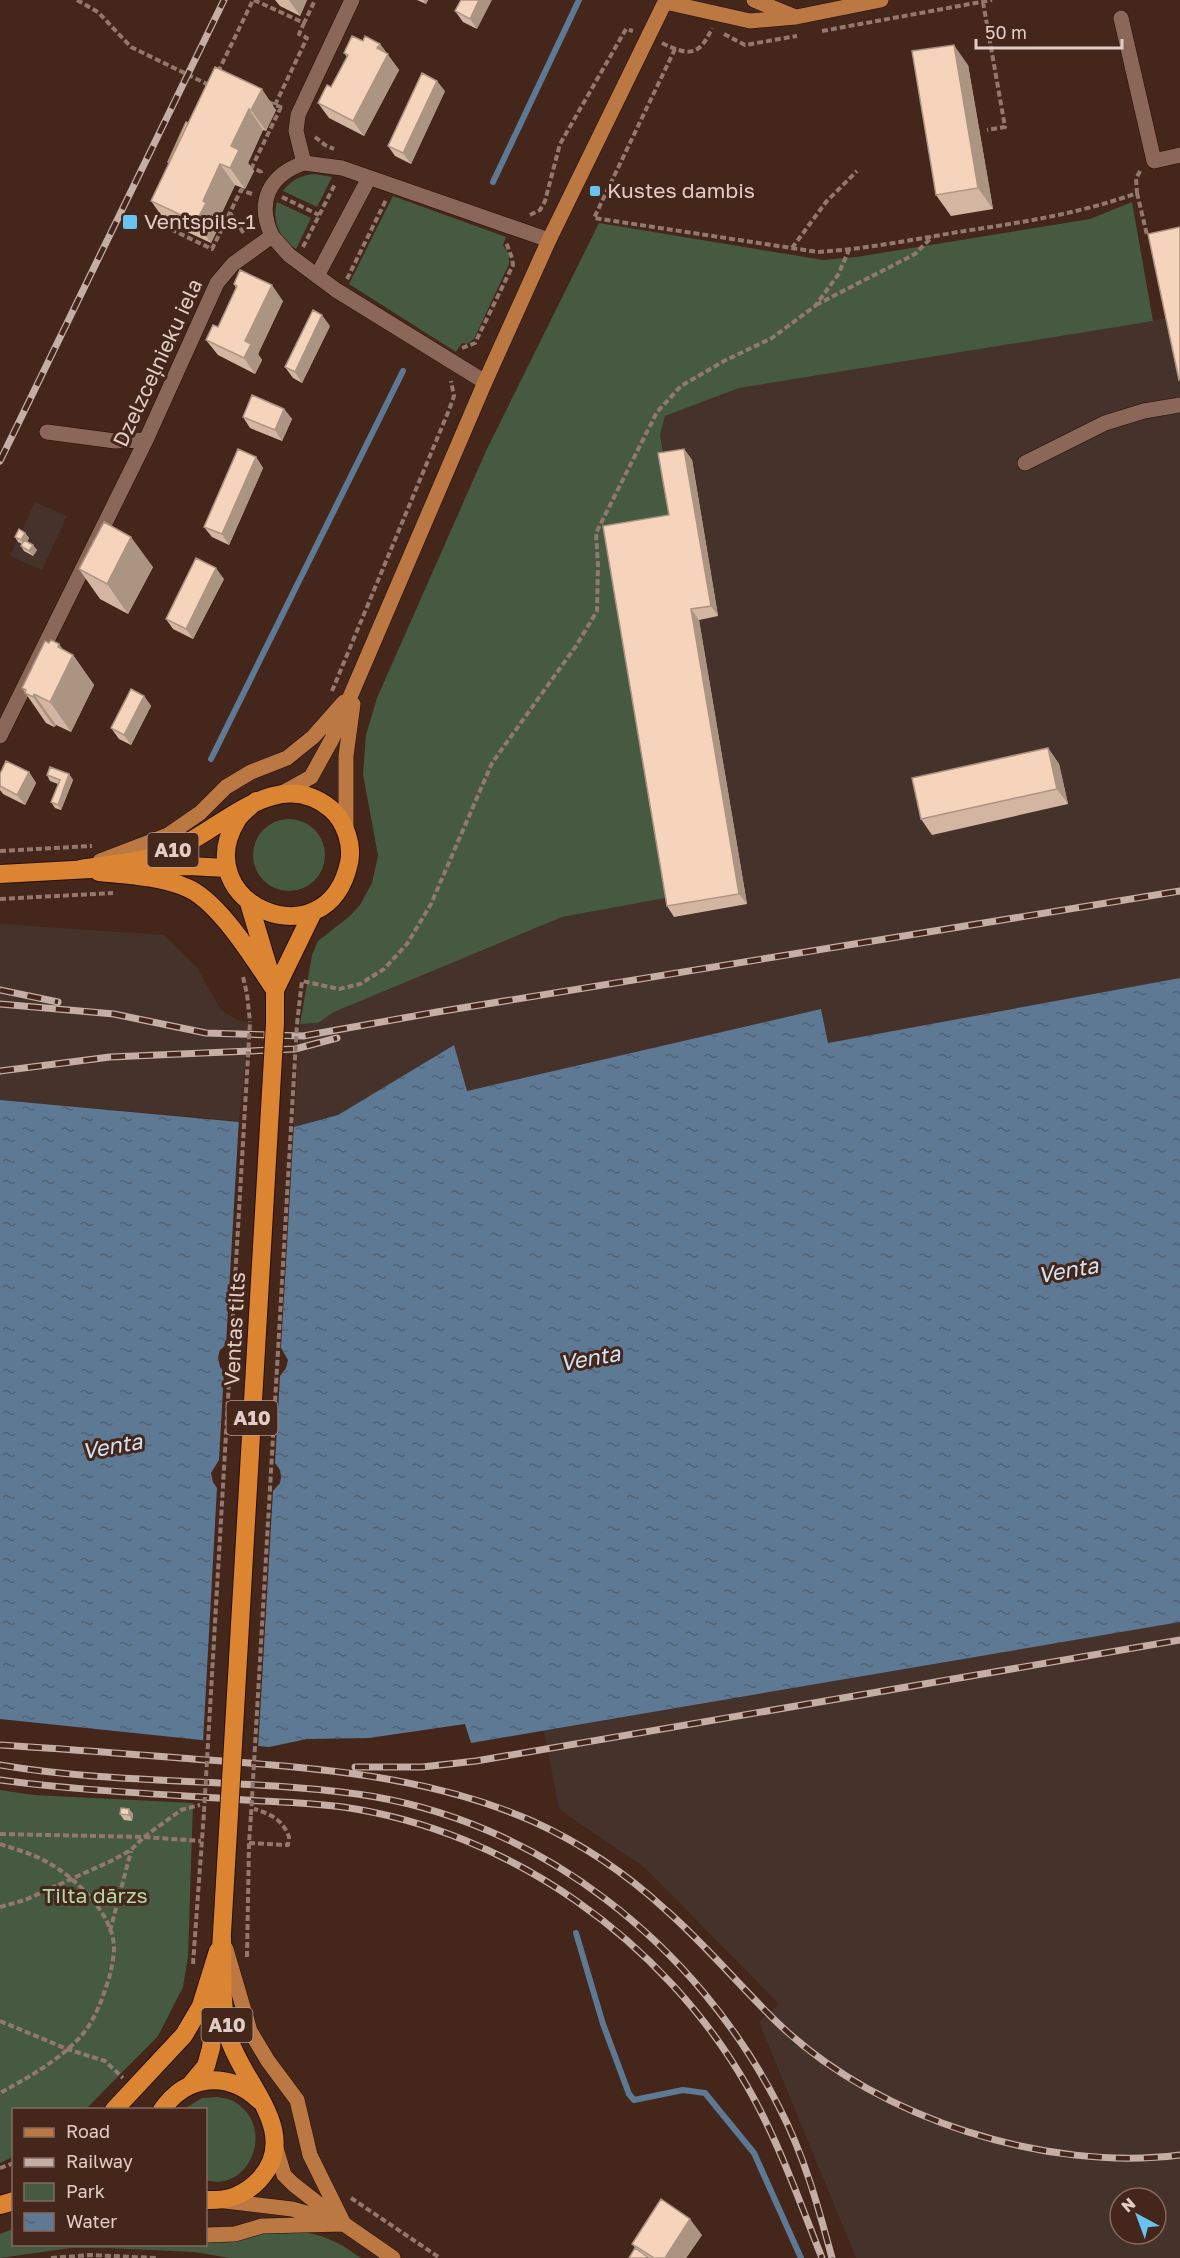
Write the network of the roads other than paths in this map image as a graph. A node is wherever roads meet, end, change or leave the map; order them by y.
1 (352, 0) edge
2 (754, 0) edge
3 (881, 0) edge
4 (665, 1) edge
5 (795, 17) junction
6 (1121, 18) dead end
7 (1180, 155) edge
8 (304, 164) junction
9 (369, 178) junction
10 (272, 236) junction
11 (549, 240) junction
12 (318, 276) junction
13 (485, 382) junction
14 (1180, 405) edge
15 (47, 432) dead end
16 (146, 441) junction
17 (1025, 462) dead end
18 (355, 688) junction
19 (0, 736) edge
20 (284, 792) junction
21 (256, 801) junction
22 (346, 832) junction
23 (227, 868) junction
24 (80, 869) junction
25 (0, 874) edge
26 (249, 903) junction
27 (313, 912) junction
28 (275, 990) junction
29 (222, 1938) junction
30 (191, 2084) junction
31 (262, 2103) junction
32 (115, 2108) edge
33 (163, 2108) edge
34 (274, 2145) junction
35 (214, 2200) edge
36 (344, 2224) junction
37 (207, 2235) edge
38 (393, 2258) edge

1 - 8 street
2 - 5 main road
3 - 5 main road
4 - 5 main road
4 - 11 main road
6 - 7 street
8 - 9 street
8 - 10 street
9 - 11 street
9 - 12 street
10 - 12 street
10 - 16 street, Dzelzceļnieku iela
11 - 13 main road
12 - 13 street
13 - 18 main road
14 - 17 street
15 - 16 street
16 - 19 street, Dzelzceļnieku iela
18 - 20 main road
18 - 22 main road
18 - 24 main road
20 - 21 highway, A10
20 - 22 highway, A10
21 - 23 highway
21 - 24 highway, A10
22 - 27 highway, A10
23 - 24 highway, A10
23 - 26 highway, A10
24 - 25 highway, A10
24 - 28 highway
26 - 27 highway
26 - 28 highway, A10
27 - 28 highway, A10
28 - 29 highway, Ventas tilts / A10, bridge
29 - 30 highway, A10
29 - 31 highway, A10
29 - 32 highway
29 - 36 main road
30 - 31 highway
30 - 33 highway, A10
31 - 34 highway, A10
34 - 35 highway, A10
34 - 36 main road
35 - 36 main road
36 - 37 main road
36 - 38 main road

